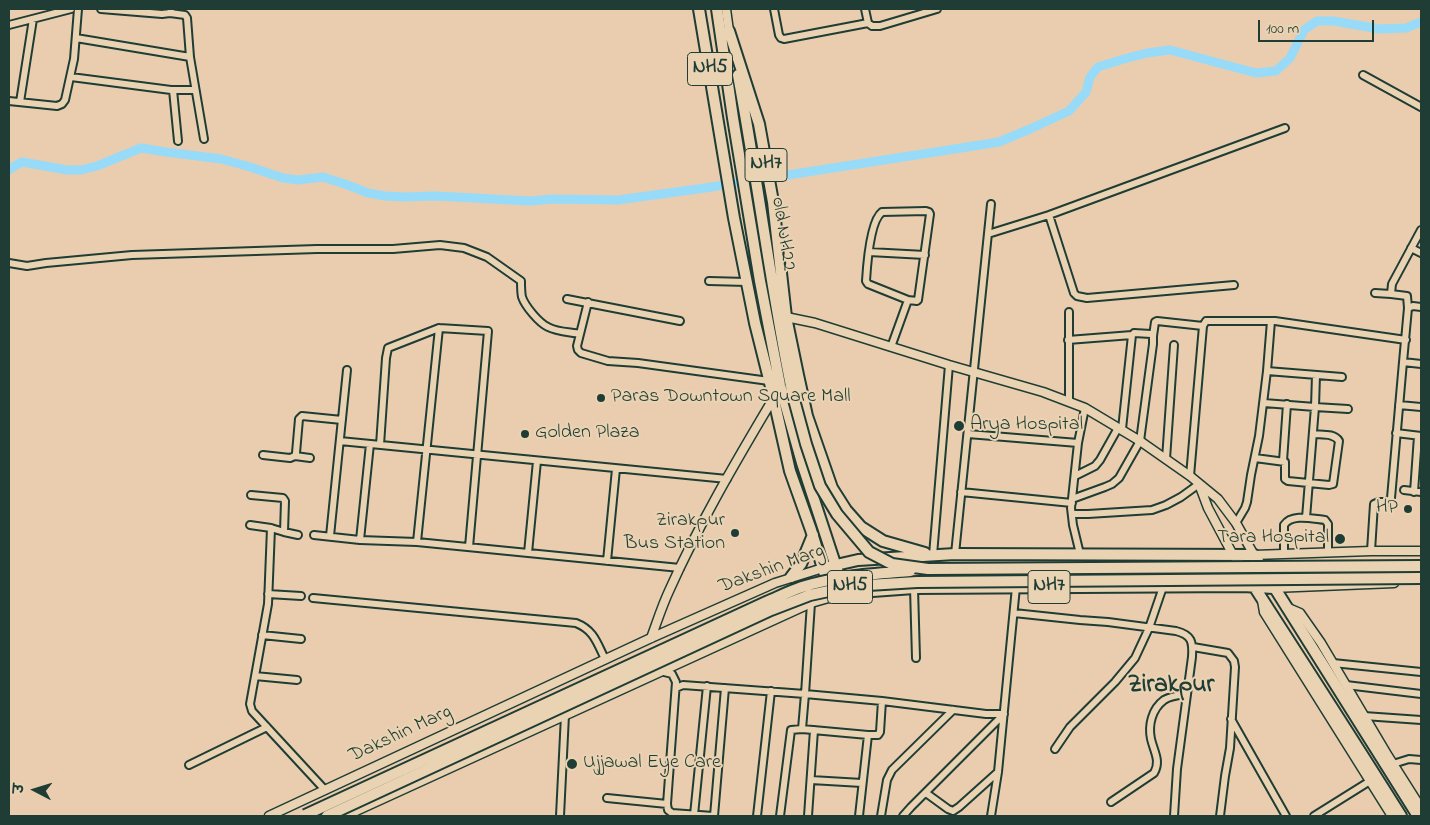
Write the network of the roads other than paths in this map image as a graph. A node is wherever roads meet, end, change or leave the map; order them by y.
1 (71, 9) edge
2 (78, 9) edge
3 (101, 9) edge
4 (699, 9) edge
5 (717, 9) edge
6 (726, 9) edge
7 (774, 9) edge
8 (865, 9) edge
9 (937, 9) edge
10 (171, 11) edge
11 (33, 19) junction
12 (719, 22) junction
13 (868, 23) junction
14 (9, 25) edge
15 (729, 31) junction
16 (76, 38) junction
17 (190, 57) junction
18 (1362, 75) dead end
19 (70, 77) junction
20 (173, 90) junction
21 (195, 90) junction
22 (9, 101) edge
23 (20, 102) junction
24 (1421, 107) edge
25 (1285, 128) dead end
26 (204, 139) dead end
27 (178, 141) dead end
28 (991, 204) dead end
29 (1049, 216) junction
30 (1421, 230) edge
31 (988, 234) junction
32 (1411, 248) junction
33 (869, 252) junction
34 (1421, 253) edge
35 (925, 255) junction
36 (9, 263) edge
37 (709, 281) dead end
38 (747, 282) junction
39 (1234, 285) dead end
40 (1375, 293) dead end
41 (1391, 294) junction
42 (566, 299) dead end
43 (908, 300) junction
44 (588, 302) junction
45 (1421, 307) edge
46 (1408, 308) junction
47 (1069, 312) dead end
48 (786, 316) junction
49 (680, 321) dead end
50 (1271, 321) junction
51 (1203, 326) junction
52 (439, 328) junction
53 (580, 334) junction
54 (1132, 335) junction
55 (1153, 336) junction
56 (1068, 340) junction
57 (1406, 340) junction
58 (1174, 345) dead end
59 (891, 347) junction
60 (1403, 362) junction
61 (1421, 364) edge
62 (949, 365) junction
63 (347, 370) dead end
64 (1266, 371) junction
65 (974, 372) junction
66 (1316, 375) junction
67 (1342, 377) dead end
68 (769, 381) junction
69 (773, 399) junction
70 (1069, 402) junction
71 (1264, 403) junction
72 (1287, 404) junction
73 (1399, 405) junction
74 (1316, 407) junction
75 (1421, 407) edge
76 (1085, 408) junction
77 (1348, 409) dead end
78 (342, 420) junction
79 (1120, 428) junction
80 (1396, 433) junction
81 (968, 434) junction
82 (1314, 434) junction
83 (1420, 436) edge
84 (1140, 441) junction
85 (340, 442) junction
86 (1078, 443) junction
87 (370, 444) junction
88 (380, 445) junction
89 (426, 450) junction
90 (263, 455) dead end
91 (477, 455) junction
92 (295, 456) junction
93 (310, 458) dead end
94 (1255, 458) junction
95 (1166, 459) junction
96 (537, 461) junction
97 (1282, 461) junction
98 (616, 469) junction
99 (1075, 476) junction
100 (1190, 476) junction
101 (727, 479) junction
102 (1309, 483) junction
103 (1199, 484) junction
104 (1404, 490) dead end
105 (961, 492) junction
106 (1414, 492) junction
107 (1421, 492) edge
108 (251, 495) dead end
109 (1072, 501) junction
110 (1072, 514) junction
111 (1306, 518) junction
112 (1236, 523) junction
113 (250, 525) dead end
114 (270, 528) junction
115 (284, 532) junction
116 (298, 535) dead end
117 (314, 535) dead end
118 (330, 536) junction
119 (813, 536) junction
120 (360, 540) junction
121 (417, 542) junction
122 (469, 548) junction
123 (1421, 550) edge
124 (1371, 551) junction
125 (1328, 552) junction
126 (528, 554) junction
127 (955, 554) junction
128 (1080, 554) junction
129 (1284, 554) junction
130 (933, 555) junction
131 (1233, 555) junction
132 (1254, 555) junction
133 (607, 561) junction
134 (834, 565) junction
135 (1421, 566) edge
136 (680, 568) junction
137 (823, 568) junction
138 (928, 569) junction
139 (791, 577) junction
140 (840, 579) junction
141 (1421, 580) edge
142 (1016, 587) junction
143 (1163, 587) junction
144 (1254, 587) junction
145 (914, 588) junction
146 (1273, 588) junction
147 (845, 593) junction
148 (268, 594) junction
149 (301, 596) dead end
150 (832, 597) junction
151 (1261, 597) junction
152 (313, 598) dead end
153 (812, 603) junction
154 (1286, 607) junction
155 (1014, 613) junction
156 (1149, 628) junction
157 (262, 635) junction
158 (651, 638) junction
159 (301, 639) dead end
160 (1193, 647) junction
161 (916, 658) dead end
162 (605, 660) junction
163 (1333, 663) junction
164 (660, 671) junction
165 (1421, 672) edge
166 (255, 676) junction
167 (297, 680) dead end
168 (1346, 685) junction
169 (706, 686) junction
170 (676, 688) junction
171 (725, 688) junction
172 (771, 691) junction
173 (805, 694) junction
174 (1187, 694) junction
175 (1421, 694) edge
176 (882, 701) junction
177 (953, 710) junction
178 (1004, 714) junction
179 (565, 715) junction
180 (1364, 716) junction
181 (1231, 719) junction
182 (1421, 720) edge
183 (266, 727) junction
184 (802, 729) junction
185 (814, 730) junction
186 (868, 735) junction
187 (417, 747) junction
188 (1054, 749) dead end
189 (1421, 760) edge
190 (1393, 764) junction
191 (189, 765) dead end
192 (998, 772) junction
193 (432, 776) junction
194 (810, 780) junction
195 (1370, 781) junction
196 (862, 783) junction
197 (325, 790) junction
198 (926, 793) junction
199 (607, 798) dead end
200 (1111, 802) dead end
201 (667, 804) junction
202 (1421, 808) edge
203 (694, 814) junction
204 (303, 815) edge
205 (350, 815) edge
206 (269, 816) edge
207 (327, 816) edge
208 (560, 816) edge
209 (713, 816) edge
210 (757, 816) edge
211 (780, 816) edge
212 (808, 816) edge
213 (859, 816) edge
214 (881, 816) edge
215 (903, 816) edge
216 (991, 816) edge
217 (1174, 816) edge
218 (1220, 816) edge
219 (1286, 816) edge
220 (1314, 816) edge
221 (1392, 816) edge
222 (1401, 816) edge
223 (1418, 816) edge

1 - 11 street
2 - 16 street
3 - 10 street
4 - 38 highway, NH5
5 - 12 highway, NH5
6 - 15 street
7 - 13 street
8 - 13 street
9 - 13 street
10 - 17 street
11 - 14 street
11 - 23 street
12 - 15 highway
12 - 134 highway, NH5
15 - 48 highway, NH7
15 - 138 highway, old NH22, bridge
16 - 17 street
16 - 19 street
17 - 21 street
18 - 24 street
19 - 20 street
19 - 23 street
20 - 21 street
20 - 27 street
21 - 26 street
22 - 23 street
25 - 29 street
28 - 31 street
29 - 31 street
29 - 39 street
30 - 32 street
31 - 65 street
32 - 34 street
32 - 41 street
33 - 35 street
33 - 35 street
33 - 43 street
35 - 43 street
36 - 53 street
37 - 38 street
38 - 68 highway, NH5
40 - 41 street
41 - 46 street
42 - 44 street
43 - 59 street
44 - 49 street
44 - 53 street
45 - 46 street
46 - 57 street
47 - 56 street
48 - 59 street
48 - 130 highway, NH7
50 - 51 street
50 - 57 street
50 - 64 street
51 - 55 street
51 - 100 street
52 - 88 street
52 - 89 street
52 - 91 street
53 - 68 street
54 - 55 street
54 - 56 street
54 - 79 street
55 - 84 street
56 - 70 street
57 - 60 street
58 - 95 street
59 - 62 street
60 - 61 street
60 - 73 street
62 - 65 street
62 - 130 street
63 - 78 street
64 - 66 street
64 - 71 street
65 - 70 street
65 - 81 street
66 - 67 street
66 - 74 street
68 - 69 highway, NH5
69 - 101 street
69 - 119 highway, NH5
70 - 76 street
71 - 72 street
71 - 94 street
72 - 74 street
72 - 97 street
73 - 75 street
73 - 80 street
74 - 77 street
74 - 82 street
76 - 79 street
76 - 86 street
78 - 85 street
78 - 92 street
79 - 84 street
79 - 99 street
80 - 83 street
80 - 124 street
81 - 86 street
81 - 105 street
82 - 102 street
82 - 102 street
83 - 106 street
84 - 95 street
84 - 109 street
85 - 87 street
85 - 118 street
86 - 99 street
87 - 88 street
87 - 120 street
88 - 89 street
89 - 91 street
89 - 121 street
90 - 92 street
91 - 96 street
91 - 122 street
92 - 93 street
94 - 97 street
94 - 112 street
95 - 100 street
96 - 98 street
96 - 126 street
97 - 102 street
98 - 101 street
98 - 133 street
99 - 109 street
100 - 103 street
101 - 136 street
102 - 111 street
103 - 110 street
103 - 112 street
103 - 131 street
104 - 106 street
105 - 109 street
105 - 127 street
106 - 107 street
108 - 115 street
109 - 110 street
110 - 128 street
111 - 125 street
111 - 129 street
112 - 132 street
113 - 114 street
114 - 115 street
114 - 148 street
115 - 116 street
117 - 118 street
118 - 120 street
119 - 137 highway
119 - 139 highway, NH5
120 - 121 street
121 - 122 street
122 - 126 street
123 - 124 street, Dakshin Marg
124 - 125 street, Dakshin Marg
125 - 129 street, Dakshin Marg
126 - 133 street
127 - 128 highway, Dakshin Marg / NH7
127 - 130 highway, Dakshin Marg / NH7
128 - 131 highway, Dakshin Marg / NH7
129 - 132 street, Dakshin Marg
130 - 134 highway, Dakshin Marg
131 - 132 highway, Dakshin Marg / NH7
131 - 144 highway
132 - 146 highway
133 - 136 street
134 - 137 highway, Dakshin Marg
134 - 140 highway
135 - 138 highway, NH5, bridge
136 - 158 street
137 - 139 street, Dakshin Marg
137 - 150 highway
138 - 140 highway, Dakshin Marg / NH5, bridge
139 - 158 street, Dakshin Marg
140 - 147 highway
140 - 204 highway, Dakshin Marg / NH5, bridge
141 - 146 street
141 - 207 highway, Dakshin Marg / NH5, bridge
142 - 143 highway, NH7
142 - 145 highway, NH7
142 - 155 street
143 - 144 highway, NH7
143 - 156 street
144 - 146 highway, NH7
144 - 151 highway
145 - 147 highway, NH7
145 - 161 street
146 - 154 highway
147 - 150 highway
148 - 149 street
148 - 157 street
150 - 153 street, NH5
151 - 195 street
151 - 222 highway
152 - 162 street
153 - 164 street, NH5
153 - 173 street
154 - 163 street
154 - 223 highway
155 - 156 street
155 - 178 street
156 - 160 street
156 - 188 street
157 - 159 street
157 - 166 street
158 - 162 street, Dakshin Marg
160 - 174 street
160 - 181 street
162 - 187 street, Dakshin Marg
163 - 165 street
163 - 168 street
164 - 170 street
164 - 179 street, NH5
166 - 167 street
166 - 183 street
168 - 175 street
168 - 180 street
169 - 170 street
169 - 171 street
169 - 203 street
170 - 201 street
171 - 172 street
171 - 209 street
172 - 173 street
172 - 210 street
173 - 176 street
173 - 184 street
174 - 200 street
174 - 217 street
176 - 177 street
176 - 186 street
177 - 178 street
177 - 214 street
178 - 192 street
178 - 198 street
179 - 193 street, NH5
179 - 208 street
180 - 182 street
180 - 190 street
181 - 218 street
181 - 219 street
183 - 191 street
183 - 197 street
184 - 185 street
184 - 211 street
185 - 186 street
185 - 194 street
186 - 196 street
187 - 193 street
187 - 197 street, Dakshin Marg
189 - 190 street
190 - 202 street
192 - 198 street
192 - 216 street
193 - 205 street, NH5
194 - 196 street
194 - 212 street
195 - 220 street
195 - 221 street
196 - 213 street
197 - 206 street, Dakshin Marg
198 - 215 street
199 - 201 street
201 - 203 street
203 - 209 street

